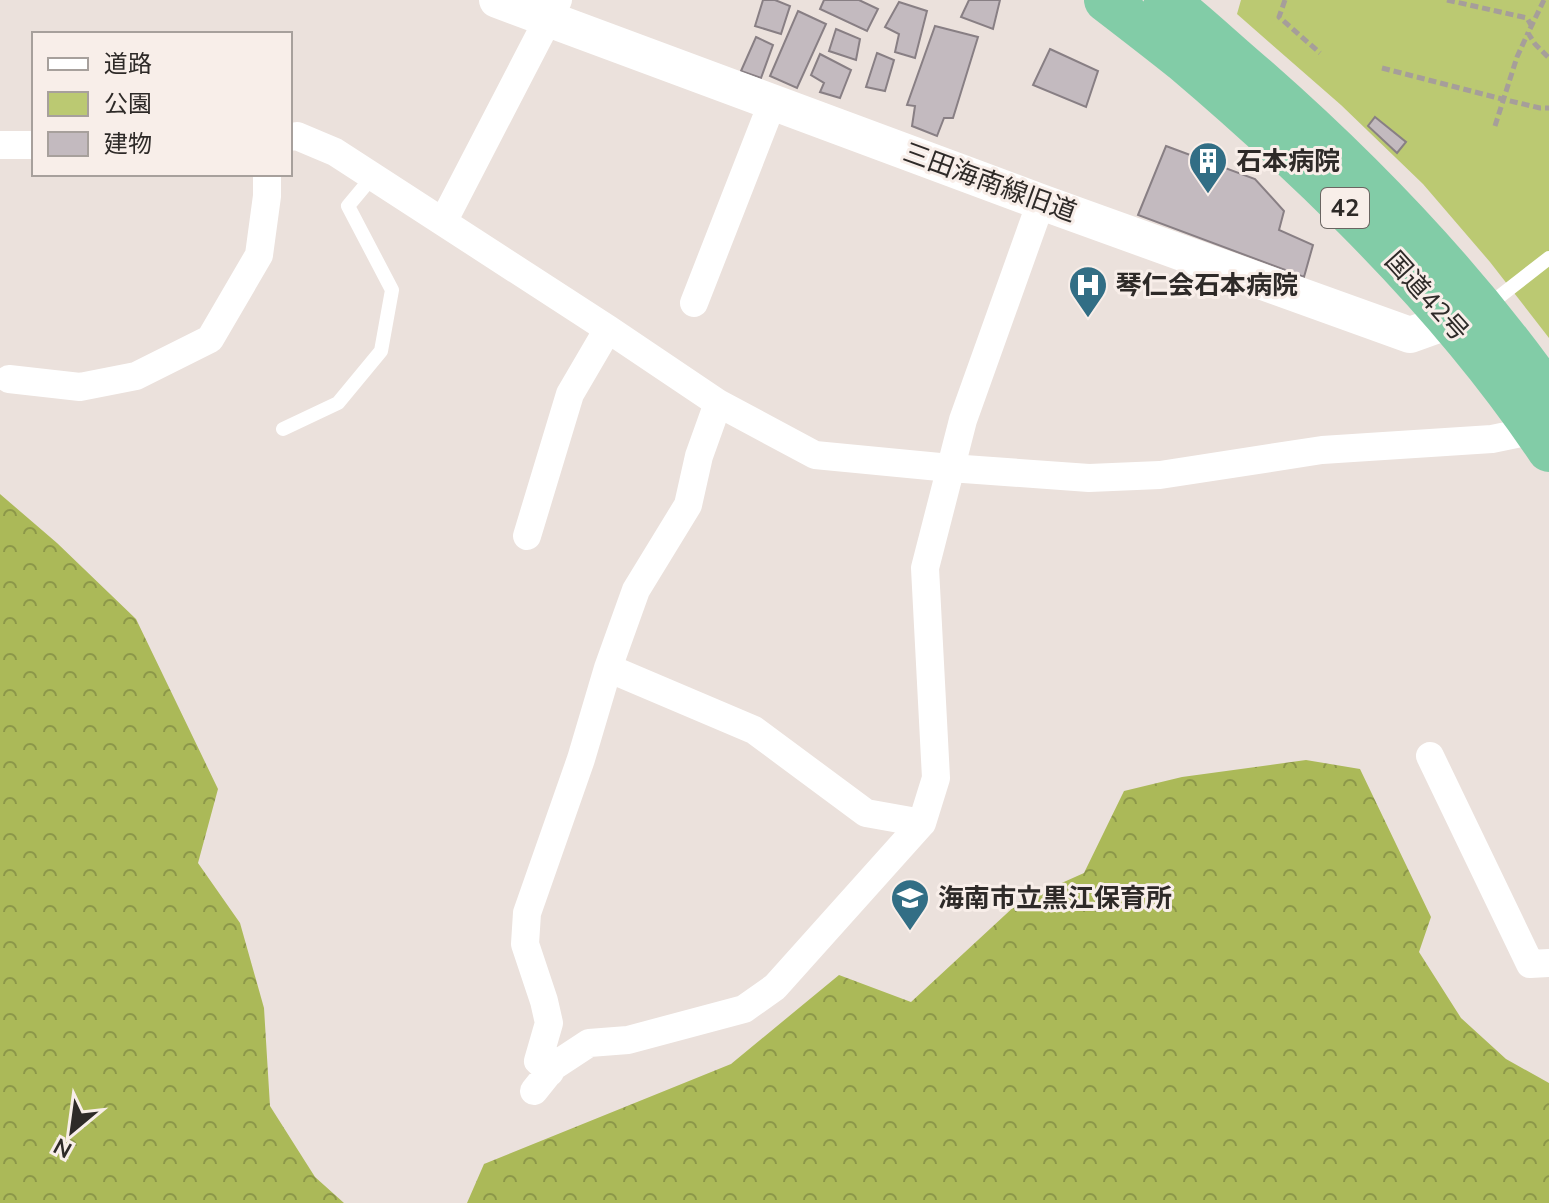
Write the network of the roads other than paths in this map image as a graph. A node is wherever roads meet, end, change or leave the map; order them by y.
1 (497, 0) edge
2 (1106, 0) edge
3 (553, 10) edge
4 (1166, 11) edge
5 (773, 101) junction
6 (292, 137) edge
7 (0, 145) edge
8 (32, 145) edge
9 (267, 176) edge
10 (373, 176) junction
11 (1041, 202) junction
12 (443, 222) junction
13 (1549, 258) edge
14 (694, 303) dead end
15 (1467, 315) junction
16 (608, 329) junction
17 (9, 379) dead end
18 (718, 403) junction
19 (1545, 424) edge
20 (283, 429) dead end
21 (950, 468) junction
22 (527, 536) dead end
23 (608, 668) junction
24 (1430, 756) dead end
25 (922, 823) junction
26 (1549, 963) edge

1 - 3 street, 三田海南線旧道
2 - 4 highway, 国道42号 / 42
3 - 5 street, 三田海南線旧道
3 - 12 street
4 - 15 highway, 国道42号 / 42
5 - 11 street, 三田海南線旧道
5 - 14 street
6 - 10 street
7 - 8 street
9 - 17 street
10 - 12 street
10 - 20 lane
11 - 15 street, 三田海南線旧道
11 - 21 street
12 - 16 street
13 - 15 lane
15 - 19 highway, 国道42号 / 42
16 - 18 street
16 - 22 street
18 - 21 street
18 - 23 street
19 - 21 street
21 - 25 street
23 - 25 street
23 - 25 street
24 - 26 street

